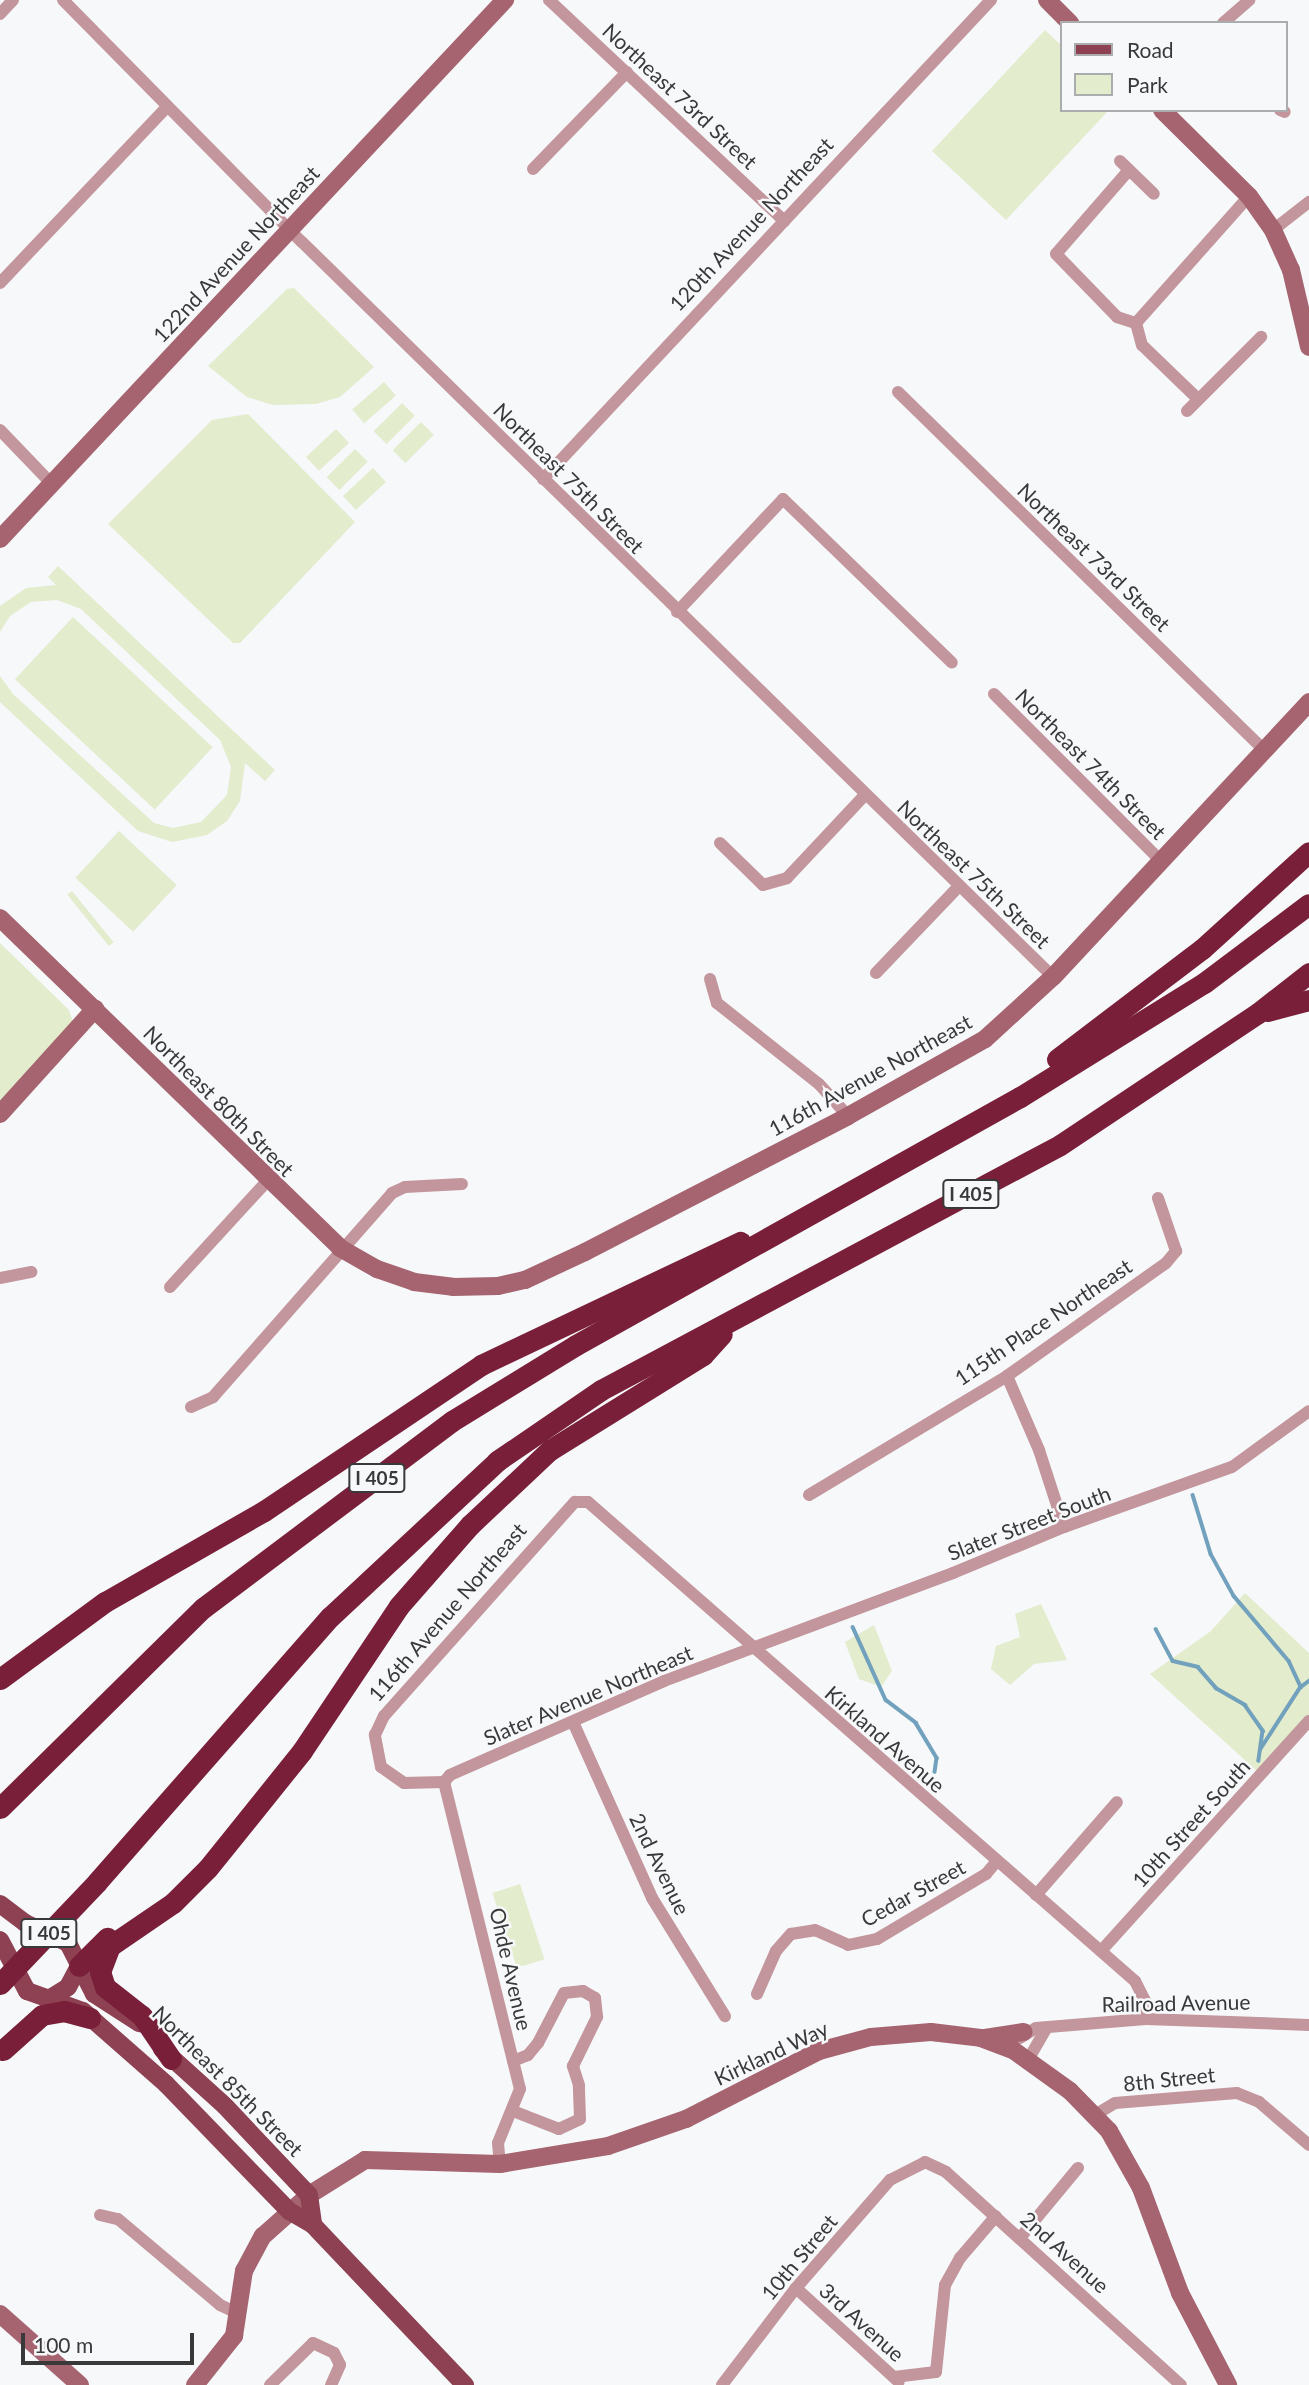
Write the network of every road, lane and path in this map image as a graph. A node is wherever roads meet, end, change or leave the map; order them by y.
1 (13, 0) edge
2 (63, 0) edge
3 (505, 0) edge
4 (550, 0) edge
5 (990, 0) edge
6 (1047, 0) edge
7 (1248, 0) edge
8 (0, 15) edge
9 (1068, 21) edge
10 (1225, 21) edge
11 (627, 72) junction
12 (167, 107) junction
13 (1164, 112) edge
14 (533, 169) dead end
15 (1154, 194) dead end
16 (1250, 196) junction
17 (1309, 202) edge
18 (784, 222) junction
19 (290, 230) junction
20 (1273, 230) junction
21 (0, 283) edge
22 (1136, 323) junction
23 (1261, 337) dead end
24 (1309, 347) edge
25 (898, 393) dead end
26 (1198, 399) junction
27 (1187, 411) dead end
28 (0, 430) edge
29 (543, 479) junction
30 (52, 484) junction
31 (0, 539) edge
32 (677, 612) junction
33 (952, 663) dead end
34 (994, 694) dead end
35 (1309, 702) edge
36 (1264, 750) junction
37 (865, 795) junction
38 (720, 843) dead end
39 (1309, 852) edge
40 (1161, 861) junction
41 (959, 886) junction
42 (1309, 904) edge
43 (0, 918) edge
44 (876, 973) dead end
45 (1309, 973) edge
46 (1053, 977) junction
47 (710, 979) dead end
48 (1309, 1000) edge
49 (95, 1009) junction
50 (1258, 1013) junction
51 (1020, 1097) junction
52 (0, 1114) edge
53 (848, 1116) junction
54 (267, 1181) junction
55 (462, 1184) dead end
56 (1158, 1198) dead end
57 (796, 1226) junction
58 (340, 1248) junction
59 (31, 1272) dead end
60 (0, 1278) edge
61 (426, 1285) joint
62 (170, 1287) dead end
63 (733, 1323) junction
64 (1007, 1376) junction
65 (191, 1407) dead end
66 (1309, 1411) edge
67 (809, 1495) dead end
68 (581, 1499) joint
69 (1064, 1527) junction
70 (751, 1648) junction
71 (0, 1679) edge
72 (1309, 1721) edge
73 (573, 1722) junction
74 (444, 1782) junction
75 (1117, 1802) dead end
76 (5, 1803) edge
77 (996, 1862) junction
78 (1036, 1895) junction
79 (0, 1904) edge
80 (139, 1924) junction
81 (0, 1940) edge
82 (1101, 1951) junction
83 (79, 1966) junction
84 (0, 1984) edge
85 (757, 1994) dead end
86 (49, 1999) junction
87 (725, 2016) dead end
88 (90, 2018) junction
89 (1146, 2019) junction
90 (1309, 2025) edge
91 (1045, 2030) junction
92 (1024, 2032) junction
93 (981, 2038) junction
94 (1, 2052) edge
95 (1020, 2055) junction
96 (171, 2059) junction
97 (513, 2061) junction
98 (182, 2099) junction
99 (513, 2110) junction
100 (1095, 2115) junction
101 (1309, 2145) edge
102 (500, 2164) junction
103 (915, 2164) joint
104 (1078, 2168) dead end
105 (309, 2195) junction
106 (289, 2210) junction
107 (100, 2215) dead end
108 (996, 2216) junction
109 (313, 2225) junction
110 (1020, 2238) junction
111 (796, 2288) junction
112 (0, 2314) edge
113 (239, 2314) junction
114 (898, 2381) edge
115 (80, 2385) edge
116 (195, 2385) edge
117 (270, 2385) edge
118 (331, 2385) edge
119 (466, 2385) edge
120 (722, 2385) edge
121 (1181, 2385) edge
122 (1228, 2385) edge

1 - 8 street
2 - 12 street, Northeast 75th Street
3 - 19 street, 122nd Avenue Northeast
4 - 11 street, Northeast 73rd Street
5 - 18 street, 120th Avenue Northeast
6 - 9 street
7 - 10 street
11 - 14 street
11 - 18 street, Northeast 73rd Street
12 - 19 street, Northeast 75th Street
12 - 21 street
13 - 16 street
15 - 22 street
16 - 20 street
16 - 22 street
17 - 20 street
18 - 29 street, 120th Avenue Northeast
19 - 29 street, Northeast 75th Street
19 - 30 street, 122nd Avenue Northeast
20 - 24 street
22 - 26 street
23 - 26 street
25 - 36 street, Northeast 73rd Street
26 - 27 street
28 - 30 street
29 - 32 street, Northeast 75th Street
30 - 31 street, 122nd Avenue Northeast
32 - 33 street
32 - 37 street, Northeast 75th Street
34 - 40 street, Northeast 74th Street
35 - 36 street, 116th Avenue Northeast
36 - 40 street, 116th Avenue Northeast
37 - 38 street
37 - 41 street, Northeast 75th Street
39 - 51 highway
40 - 46 street, 116th Avenue Northeast
41 - 44 street
41 - 46 street, Northeast 75th Street
42 - 51 highway, I 405
43 - 49 street, Northeast 80th Street
45 - 50 highway, I 405
46 - 53 street, 116th Avenue Northeast
47 - 53 street
48 - 50 highway
49 - 52 street
49 - 54 street, Northeast 80th Street
50 - 63 highway, I 405
51 - 57 highway, I 405
53 - 61 street, 116th Avenue Northeast
54 - 58 street, Northeast 80th Street
54 - 62 street
55 - 58 street
56 - 64 street, 115th Place Northeast
57 - 71 highway
57 - 76 highway, I 405
58 - 61 street, Northeast 80th Street
58 - 65 street
59 - 60 street
63 - 80 highway
63 - 84 highway, I 405
64 - 67 street, 115th Place Northeast
64 - 69 street
66 - 69 street, Slater Street South
68 - 70 street, Kirkland Avenue
68 - 74 street, 116th Avenue Northeast
69 - 70 street, Slater Street South
70 - 73 street, Slater Avenue Northeast
70 - 77 street, Kirkland Avenue
72 - 82 street, 10th Street South
73 - 74 street, Slater Avenue Northeast
73 - 87 street, 2nd Avenue
74 - 97 street, Ohde Avenue
75 - 78 street
77 - 78 street, Kirkland Avenue
77 - 85 street, Cedar Street
78 - 82 street, Kirkland Avenue
79 - 83 main road, Northeast 85th Street
80 - 83 highway
80 - 96 highway
81 - 86 main road
82 - 89 street, Kirkland Avenue
83 - 86 main road
83 - 96 main road, Northeast 85th Street
86 - 88 main road
86 - 94 highway
88 - 94 highway
88 - 98 main road
89 - 90 street, Railroad Avenue
89 - 91 street, Railroad Avenue
91 - 92 street, Railroad Avenue
91 - 95 street
92 - 93 street
92 - 95 street
93 - 95 street, Kirkland Way
93 - 102 street, Kirkland Way
95 - 100 street, Kirkland Way
96 - 105 main road, Northeast 85th Street
97 - 99 street, Ohde Avenue
97 - 99 street
98 - 105 main road
98 - 106 main road
99 - 102 street, Ohde Avenue
100 - 101 street, 8th Street
100 - 122 street, Kirkland Way
102 - 105 street, Kirkland Way
103 - 108 street, 2nd Avenue
103 - 111 street, 10th Street
104 - 110 street
105 - 106 street, Kirkland Way
105 - 109 main road
106 - 109 main road
106 - 113 street, Kirkland Way
107 - 113 street
108 - 110 street, 2nd Avenue
108 - 114 street
109 - 119 main road
110 - 121 street, 2nd Avenue
111 - 114 street, 3rd Avenue
111 - 120 street, 10th Street
112 - 115 street
113 - 116 street, Kirkland Way
117 - 118 street

